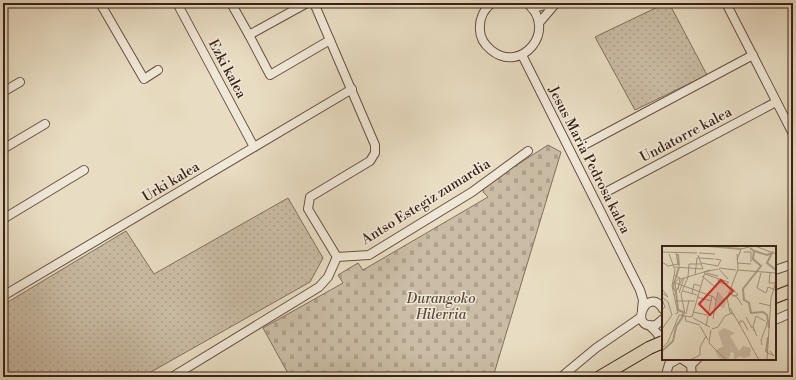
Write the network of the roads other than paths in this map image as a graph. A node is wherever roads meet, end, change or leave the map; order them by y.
1 (100, 3) edge
2 (177, 3) edge
3 (231, 3) edge
4 (307, 3) edge
5 (314, 3) edge
6 (492, 3) edge
7 (555, 3) edge
8 (726, 3) edge
9 (529, 5) edge
10 (539, 23) junction
11 (249, 34) junction
12 (330, 40) junction
13 (522, 55) junction
14 (753, 55) junction
15 (158, 70) dead end
16 (20, 82) dead end
17 (352, 89) junction
18 (3, 92) edge
19 (776, 102) junction
20 (45, 124) dead end
21 (793, 134) edge
22 (586, 144) dead end
23 (254, 147) junction
24 (3, 149) edge
25 (528, 151) dead end
26 (84, 170) dead end
27 (608, 192) dead end
28 (3, 218) edge
29 (337, 257) junction
30 (793, 264) edge
31 (776, 270) edge
32 (634, 278) junction
33 (793, 290) edge
34 (3, 296) edge
35 (776, 297) edge
36 (656, 303) junction
37 (662, 307) edge
38 (793, 312) edge
39 (641, 313) junction
40 (662, 320) edge
41 (776, 320) edge
42 (649, 325) junction
43 (662, 341) edge
44 (662, 343) edge
45 (669, 362) edge
46 (694, 362) edge
47 (172, 377) edge
48 (561, 377) edge
49 (600, 377) edge
50 (668, 377) edge
51 (692, 377) edge

1 - 15 street
2 - 23 street, Ezki kalea
3 - 11 street
4 - 11 street
5 - 12 street
6 - 13 street
7 - 9 street
7 - 10 street
8 - 14 street
9 - 10 street
10 - 13 street
11 - 12 street
12 - 17 street
13 - 32 street, Jesus Maria Pedrosa kalea
14 - 19 street
14 - 22 street
16 - 18 street
17 - 23 street, Urki kalea
17 - 29 street
19 - 21 street
19 - 27 street, Undatorre kalea
20 - 24 street
23 - 34 street, Urki kalea
25 - 29 street, Antso Estegiz zumardia
26 - 28 street
29 - 47 street
30 - 31 street
32 - 36 street
32 - 39 street
33 - 35 main road
36 - 37 street
36 - 39 street
38 - 41 street
39 - 42 street
39 - 48 street
40 - 42 street
42 - 43 street
44 - 49 main road, bridge
45 - 50 street
46 - 51 street

